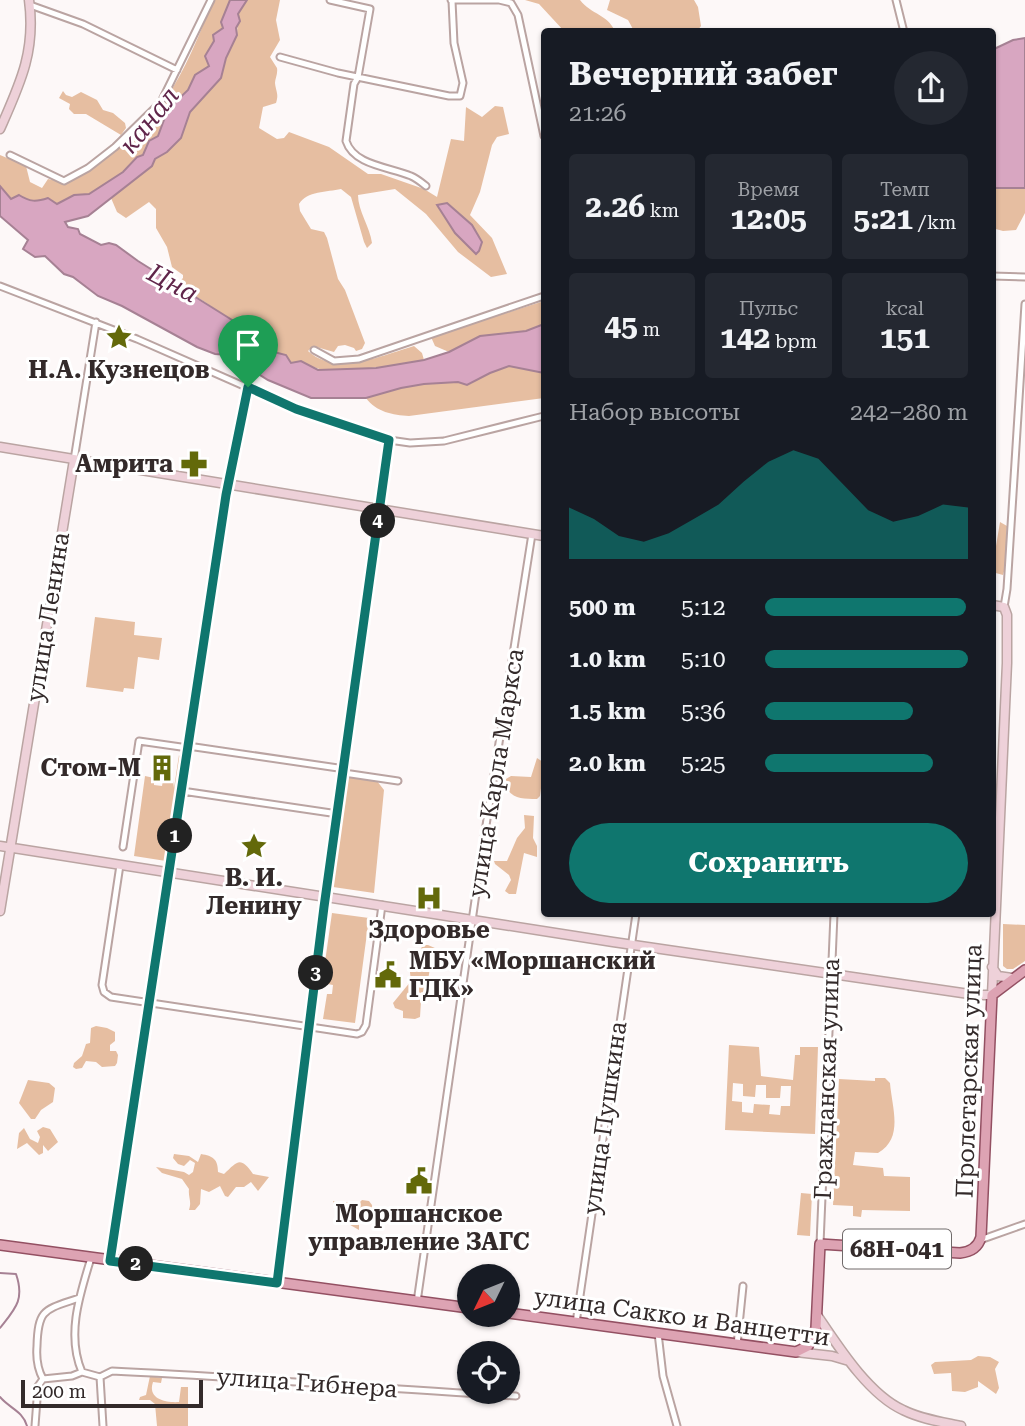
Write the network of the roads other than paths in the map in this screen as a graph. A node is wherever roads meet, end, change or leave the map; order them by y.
1 (211, 0) edge
2 (330, 0) edge
3 (896, 0) edge
4 (451, 1) edge
5 (29, 3) edge
6 (903, 28) edge
7 (280, 57) dead end
8 (177, 70) junction
9 (358, 77) junction
10 (541, 122) edge
11 (0, 129) edge
12 (10, 155) dead end
13 (426, 186) dead end
14 (996, 276) edge
15 (1025, 277) edge
16 (0, 286) edge
17 (541, 297) edge
18 (1025, 304) edge
19 (96, 322) junction
20 (314, 350) dead end
21 (248, 387) junction
22 (541, 417) edge
23 (389, 440) junction
24 (0, 447) edge
25 (74, 460) junction
26 (228, 485) junction
27 (380, 510) junction
28 (533, 534) junction
29 (541, 535) edge
30 (996, 606) edge
31 (1004, 607) junction
32 (188, 747) junction
33 (344, 771) junction
34 (398, 781) dead end
35 (182, 791) junction
36 (338, 814) junction
37 (0, 846) edge
38 (11, 848) junction
39 (122, 848) dead end
40 (120, 865) junction
41 (170, 873) junction
42 (996, 886) edge
43 (326, 897) junction
44 (382, 905) junction
45 (0, 911) edge
46 (635, 917) edge
47 (834, 917) edge
48 (994, 917) edge
49 (473, 919) junction
50 (630, 944) junction
51 (992, 967) junction
52 (1025, 970) edge
53 (832, 975) junction
54 (1012, 978) junction
55 (992, 995) junction
56 (150, 1003) junction
57 (309, 1026) junction
58 (1025, 1224) edge
59 (981, 1240) junction
60 (820, 1244) junction
61 (0, 1245) edge
62 (91, 1258) junction
63 (110, 1261) junction
64 (277, 1283) junction
65 (743, 1286) dead end
66 (79, 1298) junction
67 (417, 1302) junction
68 (457, 1307) edge
69 (520, 1315) edge
70 (817, 1315) junction
71 (576, 1322) junction
72 (658, 1334) junction
73 (737, 1345) junction
74 (796, 1352) junction
75 (851, 1363) junction
76 (82, 1371) junction
77 (100, 1377) junction
78 (43, 1379) junction
79 (457, 1393) edge
80 (36, 1426) edge
81 (103, 1426) edge
82 (677, 1426) edge
83 (961, 1426) edge

1 - 8 street
2 - 9 street
3 - 6 street
4 - 9 street
4 - 10 street
5 - 8 street
5 - 11 street
7 - 9 street
8 - 12 street
9 - 13 street
14 - 15 street
16 - 19 street
17 - 20 street
18 - 31 street, Пролетарская улица
19 - 21 street
19 - 25 street, улица Ленина
21 - 23 street
21 - 26 street
22 - 23 street
23 - 27 street
24 - 25 street
25 - 26 street
25 - 38 street, улица Ленина
26 - 27 street
26 - 32 street
27 - 28 street
27 - 33 street
28 - 29 street
28 - 49 street, улица Карла Маркса
30 - 31 street
31 - 42 street, Пролетарская улица
32 - 33 street
32 - 35 street
32 - 39 street
33 - 34 street
33 - 36 street
35 - 36 street
35 - 41 street
36 - 43 street
37 - 38 street
38 - 40 street
38 - 45 street, улица Ленина
40 - 41 street
40 - 56 street
41 - 43 street
41 - 56 street
43 - 44 street
43 - 57 street
44 - 49 street
44 - 57 street
46 - 50 street, улица Пушкина
47 - 53 street, Гражданская улица
48 - 51 street, Пролетарская улица
49 - 50 street
49 - 67 street, улица Карла Маркса
50 - 53 street
50 - 71 street, улица Пушкина
51 - 54 street
51 - 55 street, Пролетарская улица
52 - 54 main road
53 - 55 street
53 - 60 street, Гражданская улица
54 - 55 main road
55 - 59 main road, Пролетарская улица / 68Н-041
56 - 57 street
56 - 63 street
57 - 64 street
58 - 59 street
59 - 60 main road, 68Н-041
60 - 70 main road, 68Н-041
61 - 62 main road
62 - 63 main road
62 - 66 street
63 - 64 main road
64 - 67 main road
65 - 73 street
66 - 76 street
66 - 78 street
67 - 68 main road
69 - 71 main road, улица Сакко и Ванцетти
70 - 74 main road, 68Н-041
70 - 75 street
71 - 72 main road, улица Сакко и Ванцетти
72 - 73 main road, улица Сакко и Ванцетти
72 - 82 street
73 - 74 main road, улица Сакко и Ванцетти
74 - 75 street, улица Сакко и Ванцетти
75 - 83 street
76 - 77 street
76 - 78 street
77 - 79 street, улица Гибнера
77 - 81 street
78 - 80 street

